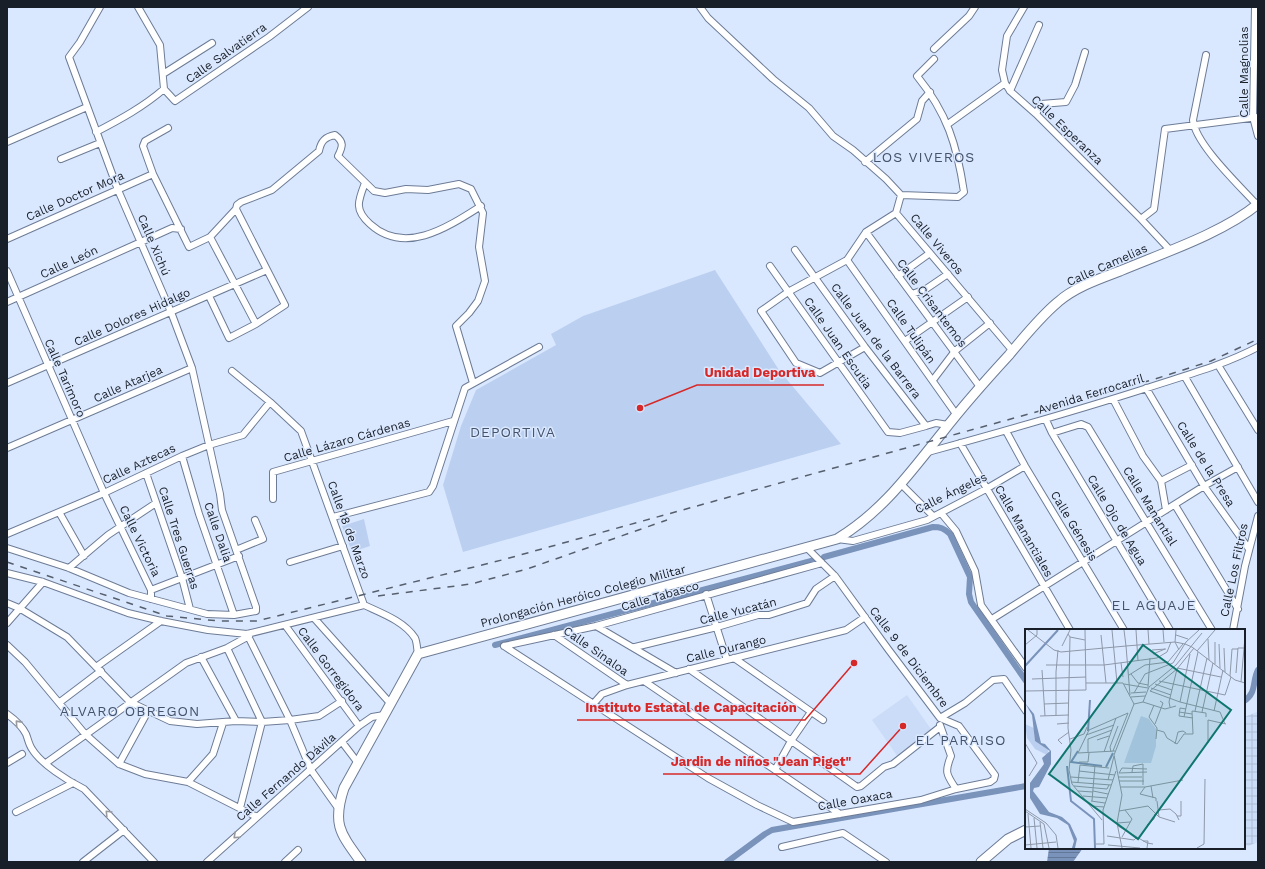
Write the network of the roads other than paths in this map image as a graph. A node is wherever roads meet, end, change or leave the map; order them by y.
1 (100, 7) edge
2 (138, 7) edge
3 (308, 7) edge
4 (700, 7) edge
5 (975, 7) edge
6 (1025, 7) edge
7 (1255, 7) edge
8 (1257, 14) edge
9 (1039, 26) dead end
10 (212, 43) dead end
11 (934, 50) dead end
12 (1085, 52) dead end
13 (1206, 55) dead end
14 (934, 59) dead end
15 (163, 74) junction
16 (1005, 84) junction
17 (164, 89) junction
18 (1010, 91) junction
19 (930, 92) junction
20 (87, 107) junction
21 (1036, 114) junction
22 (1255, 117) edge
23 (948, 124) junction
24 (1193, 125) junction
25 (168, 128) dead end
26 (96, 132) junction
27 (1258, 136) edge
28 (7, 142) edge
29 (100, 143) junction
30 (61, 159) dead end
31 (866, 162) junction
32 (153, 174) junction
33 (365, 183) junction
34 (118, 190) junction
35 (901, 195) junction
36 (1257, 205) edge
37 (481, 206) junction
38 (236, 210) junction
39 (896, 213) junction
40 (1141, 219) junction
41 (181, 229) junction
42 (866, 232) junction
43 (210, 237) junction
44 (7, 239) edge
45 (141, 242) junction
46 (795, 250) dead end
47 (1170, 250) junction
48 (930, 253) junction
49 (847, 260) junction
50 (770, 266) dead end
51 (266, 270) junction
52 (7, 272) edge
53 (948, 274) junction
54 (814, 276) junction
55 (898, 276) junction
56 (235, 284) junction
57 (788, 292) junction
58 (912, 294) junction
59 (208, 296) junction
60 (968, 297) junction
61 (18, 298) junction
62 (7, 302) edge
63 (171, 312) junction
64 (933, 322) junction
65 (990, 323) junction
66 (256, 324) junction
67 (905, 341) junction
68 (539, 347) dead end
69 (865, 347) junction
70 (1258, 347) edge
71 (1012, 350) junction
72 (955, 351) junction
73 (837, 362) junction
74 (1218, 365) junction
75 (48, 366) junction
76 (192, 368) junction
77 (232, 372) dead end
78 (1186, 377) junction
79 (933, 380) junction
80 (473, 383) junction
81 (7, 384) edge
82 (980, 387) junction
83 (1146, 388) junction
84 (1113, 399) junction
85 (270, 402) junction
86 (956, 414) junction
87 (72, 420) junction
88 (1046, 420) junction
89 (452, 421) junction
90 (948, 425) junction
91 (926, 426) junction
92 (1258, 430) edge
93 (1006, 431) junction
94 (941, 433) joint
95 (1052, 433) junction
96 (960, 443) junction
97 (209, 445) junction
98 (7, 448) edge
99 (926, 452) junction
100 (182, 456) junction
101 (311, 461) junction
102 (1192, 465) junction
103 (1025, 466) junction
104 (1238, 467) junction
105 (146, 473) junction
106 (1162, 481) junction
107 (901, 484) junction
108 (1204, 486) junction
109 (986, 489) junction
110 (104, 493) junction
111 (273, 499) dead end
112 (1258, 502) edge
113 (156, 503) junction
114 (1175, 505) junction
115 (1166, 510) junction
116 (60, 512) junction
117 (941, 513) junction
118 (933, 516) junction
119 (1258, 516) edge
120 (333, 517) junction
121 (255, 520) dead end
122 (1147, 522) junction
123 (121, 526) junction
124 (7, 534) edge
125 (837, 539) junction
126 (1116, 541) junction
127 (343, 546) junction
128 (806, 547) junction
129 (7, 548) edge
130 (1249, 549) junction
131 (236, 550) junction
132 (84, 556) junction
133 (239, 556) junction
134 (290, 562) dead end
135 (1083, 562) junction
136 (822, 563) junction
137 (217, 565) junction
138 (69, 568) junction
139 (7, 573) edge
140 (835, 576) junction
141 (182, 578) junction
142 (43, 582) junction
143 (1043, 587) junction
144 (151, 590) junction
145 (706, 594) junction
146 (151, 599) junction
147 (7, 603) edge
148 (364, 605) junction
149 (19, 608) junction
150 (190, 609) junction
151 (1238, 609) junction
152 (234, 615) junction
153 (314, 618) junction
154 (866, 618) junction
155 (992, 619) junction
156 (160, 621) junction
157 (7, 623) edge
158 (285, 625) junction
159 (596, 626) junction
160 (718, 627) junction
161 (1069, 629) edge
162 (1123, 629) edge
163 (1169, 629) edge
164 (1211, 629) edge
165 (1233, 629) edge
166 (248, 635) junction
167 (554, 635) junction
168 (7, 645) edge
169 (634, 647) junction
170 (227, 648) junction
171 (418, 654) junction
172 (201, 657) junction
173 (734, 658) junction
174 (727, 660) junction
175 (96, 667) junction
176 (1025, 667) edge
177 (689, 669) junction
178 (101, 672) junction
179 (676, 673) junction
180 (644, 681) junction
181 (627, 685) junction
182 (342, 701) junction
183 (60, 702) junction
184 (130, 702) junction
185 (390, 703) junction
186 (594, 703) junction
187 (1025, 710) edge
188 (148, 711) junction
189 (811, 712) junction
190 (7, 714) edge
191 (384, 715) junction
192 (940, 718) junction
193 (290, 720) junction
194 (823, 720) dead end
195 (236, 721) junction
196 (223, 722) junction
197 (262, 722) junction
198 (360, 726) junction
199 (940, 727) junction
200 (85, 734) junction
201 (791, 741) junction
202 (342, 742) junction
203 (22, 754) dead end
204 (7, 762) edge
205 (46, 763) junction
206 (358, 763) junction
207 (119, 764) junction
208 (311, 770) junction
209 (775, 770) junction
210 (994, 779) joint
211 (188, 782) junction
212 (73, 783) junction
213 (956, 789) junction
214 (240, 808) junction
215 (338, 808) junction
216 (16, 812) dead end
217 (840, 814) junction
218 (257, 817) junction
219 (124, 830) junction
220 (1025, 830) edge
221 (782, 847) dead end
222 (298, 850) dead end
223 (982, 860) edge
224 (83, 862) edge
225 (154, 862) edge
226 (207, 862) edge
227 (284, 862) edge
228 (360, 862) edge
229 (886, 862) edge

1 - 20 street, Calle Xichú
2 - 15 street
3 - 17 street, Calle Salvatierra
4 - 31 street
5 - 11 street
6 - 16 street, Calle Esperanza
7 - 8 street, Calle Magnolias
8 - 22 street, Calle Magnolias
9 - 18 street
10 - 15 street
12 - 21 street
13 - 24 street
14 - 19 street
15 - 17 street
16 - 18 street, Calle Esperanza
16 - 23 street
17 - 26 street
18 - 21 street, Calle Esperanza
19 - 23 street
19 - 31 street
20 - 26 street, Calle Xichú
20 - 28 street
21 - 40 street, Calle Esperanza
22 - 24 street
22 - 27 street, Calle Magnolias
23 - 35 street
24 - 36 street
24 - 40 street
25 - 32 street
26 - 29 street, Calle Xichú
29 - 30 street
29 - 34 street, Calle Xichú
31 - 35 street
32 - 34 street, Calle Doctor Mora
32 - 41 street
33 - 37 street
33 - 37 street
33 - 38 street
34 - 44 street, Calle Doctor Mora
34 - 45 street, Calle Xichú
35 - 39 street, Calle Viveros
36 - 47 street, Calle Camelias
37 - 80 street
38 - 43 street
38 - 51 street
39 - 42 street
39 - 48 street, Calle Viveros
40 - 47 street, Calle Esperanza
41 - 43 street
41 - 45 street, Calle León
42 - 49 street
42 - 55 street, Calle Crisantemos
43 - 56 street
45 - 61 street, Calle León
45 - 63 street, Calle Xichú
46 - 54 street, Calle Juan de la Barrera
47 - 71 street, Calle Camelias
48 - 53 street, Calle Viveros
48 - 55 street
49 - 54 street
49 - 67 street, Calle Tulipán
50 - 57 street, Calle Juan Escutia
51 - 56 street, Calle Dolores Hidalgo
51 - 66 street
52 - 61 street, Calle Tarimoro
53 - 58 street
53 - 60 street, Calle Viveros
54 - 57 street
54 - 69 street, Calle Juan de la Barrera
55 - 58 street, Calle Crisantemos
56 - 59 street, Calle Dolores Hidalgo
56 - 66 street
57 - 73 street, Calle Juan Escutia
57 - 73 street
58 - 64 street, Calle Crisantemos
59 - 63 street, Calle Dolores Hidalgo
59 - 66 street
60 - 64 street
60 - 65 street, Calle Viveros
61 - 62 street, Calle León
61 - 75 street, Calle Tarimoro
63 - 75 street, Calle Dolores Hidalgo
63 - 76 street, Calle Xichú
64 - 67 street
64 - 72 street, Calle Crisantemos
65 - 71 street, Calle Viveros
65 - 72 street
67 - 79 street, Calle Tulipán
68 - 80 street
69 - 73 street
69 - 91 street, Calle Juan de la Barrera
70 - 74 street, Avenida Ferrocarril
71 - 82 street, Calle Camelias
72 - 79 street
72 - 82 street, Calle Crisantemos
73 - 91 street, Calle Juan Escutia
74 - 78 street, Avenida Ferrocarril
74 - 92 street
75 - 81 street, Calle Dolores Hidalgo
75 - 87 street, Calle Tarimoro
76 - 87 street, Calle Atarjea
76 - 97 street, Calle Xichú
77 - 85 street, Calle 18 de Marzo
78 - 83 street, Avenida Ferrocarril
78 - 104 street
79 - 86 street, Calle Tulipán
80 - 89 street
82 - 86 street, Calle Camelias
83 - 84 street, Avenida Ferrocarril
83 - 102 street, Calle de la Presa
84 - 88 street, Avenida Ferrocarril
84 - 106 street
85 - 97 street, Calle Aztecas
85 - 101 street, Calle 18 de Marzo
86 - 90 street, Calle Camelias
87 - 98 street, Calle Atarjea
87 - 110 street, Calle Tarimoro
88 - 93 street, Avenida Ferrocarril
88 - 95 street, Calle Ojo de Agua
89 - 101 street, Calle Lázaro Cárdenas
89 - 120 street
90 - 91 street
90 - 94 street, Calle Camelias
93 - 96 street, Avenida Ferrocarril
93 - 103 street, Calle Génesis
94 - 99 street, Prolongación Heróico Colegio Militar
95 - 122 street, Calle Manantial
95 - 126 street, Calle Ojo de Agua
96 - 99 street, Avenida Ferrocarril
96 - 109 street, Calle Manantiales
97 - 100 street, Calle Aztecas
97 - 131 street, Calle Xichú
99 - 107 street, Prolongación Heróico Colegio Militar
100 - 105 street, Calle Aztecas
100 - 137 street, Calle Dalia
101 - 111 street, Calle Lázaro Cárdenas
101 - 120 street, Calle 18 de Marzo
102 - 106 street
102 - 108 street, Calle de la Presa
103 - 109 street, Calle Ángeles
103 - 135 street, Calle Génesis
104 - 108 street
104 - 112 street
105 - 110 street, Calle Aztecas
105 - 113 street, Calle Tres Guerras
106 - 115 street
107 - 118 street
107 - 125 street, Prolongación Heróico Colegio Militar
108 - 114 street
108 - 130 street, Calle de la Presa
109 - 117 street, Calle Ángeles
109 - 143 street, Calle Manantiales
110 - 116 street, Calle Aztecas
110 - 123 street, Calle Victoria
113 - 123 street
113 - 141 street, Calle Tres Guerras
114 - 115 street
114 - 151 street
115 - 122 street
116 - 124 street, Calle Aztecas
116 - 132 street
117 - 118 street, Calle Ángeles
117 - 155 street
118 - 125 street, Calle Ángeles
119 - 130 street, Calle Los Filtros
120 - 127 street, Calle 18 de Marzo
121 - 131 street
122 - 126 street
122 - 164 street, Calle Manantial
123 - 132 street
123 - 144 street, Calle Victoria
125 - 128 street, Prolongación Heróico Colegio Militar
126 - 135 street
126 - 163 street, Calle Ojo de Agua
127 - 134 street
127 - 148 street, Calle 18 de Marzo
128 - 136 street, Calle 9 de Diciembre
128 - 171 street, Prolongación Heróico Colegio Militar
129 - 138 street
130 - 151 street, Calle Los Filtros
131 - 133 street, Calle Xichú
132 - 138 street
133 - 137 street
133 - 152 street, Calle Xichú
135 - 143 street
135 - 162 street, Calle Génesis
136 - 140 street, Calle 9 de Diciembre
136 - 145 street, Calle Tabasco
137 - 141 street
137 - 152 street, Calle Dalia
138 - 146 street
139 - 142 street
140 - 154 street, Calle 9 de Diciembre
140 - 160 street, Calle Yucatán
141 - 144 street
141 - 150 street, Calle Tres Guerras
142 - 149 street
142 - 156 street
143 - 155 street
143 - 161 street, Calle Manantiales
144 - 146 street, Calle Victoria
145 - 159 street, Calle Tabasco
145 - 160 street
146 - 150 street
147 - 149 street
148 - 153 street
148 - 171 street
149 - 157 street
149 - 175 street
150 - 152 street
151 - 165 street, Calle Los Filtros
153 - 158 street
153 - 185 street
154 - 173 street, Calle Durango
154 - 192 street, Calle 9 de Diciembre
155 - 176 street
156 - 166 street
156 - 175 street
158 - 166 street
158 - 182 street, Calle Gorregidora
159 - 167 street, Calle Tabasco
159 - 169 street
160 - 169 street, Calle Yucatán
160 - 174 street
166 - 170 street
166 - 193 street
167 - 181 street, Calle Sinaloa
167 - 186 street, Calle Tabasco
168 - 183 street
169 - 179 street
170 - 172 street
170 - 197 street
171 - 185 street
172 - 184 street
172 - 195 street
173 - 174 street, Calle Durango
173 - 189 street
174 - 177 street, Calle Durango
175 - 178 street
177 - 179 street, Calle Durango
177 - 201 street
178 - 183 street
178 - 184 street
179 - 180 street, Calle Durango
180 - 181 street, Calle Durango
180 - 209 street
181 - 186 street, Calle Durango
182 - 193 street
182 - 198 street, Calle Gorregidora
183 - 200 street
184 - 188 street
184 - 200 street
185 - 191 street
186 - 217 street, Calle Oaxaca
187 - 192 street
188 - 196 street
188 - 207 street
189 - 194 street
189 - 201 street
205 -> 190 street
191 - 198 street, Calle Fernando Dávila
191 - 206 street
192 - 199 street
192 - 210 street, Calle 9 de Diciembre
193 - 197 street
193 - 208 street
195 - 196 street
195 - 197 street
196 - 211 street
197 - 214 street
198 - 202 street, Calle Fernando Dávila
199 - 201 street
199 - 213 street
200 - 205 street
200 - 207 street
201 - 209 street
202 - 206 street
202 - 208 street, Calle Fernando Dávila
203 - 204 street
205 - 212 street
206 - 215 street
207 - 211 street
208 - 215 street
208 - 218 street, Calle Fernando Dávila
209 - 217 street
210 - 213 street, Calle Oaxaca
211 - 214 street
212 - 216 street
219 -> 212 street
213 - 217 street, Calle Oaxaca
214 - 218 street
215 - 228 street
218 -> 226 street, Calle Fernando Dávila
219 - 224 street
219 - 225 street
220 - 223 street
221 - 229 street
222 - 227 street

